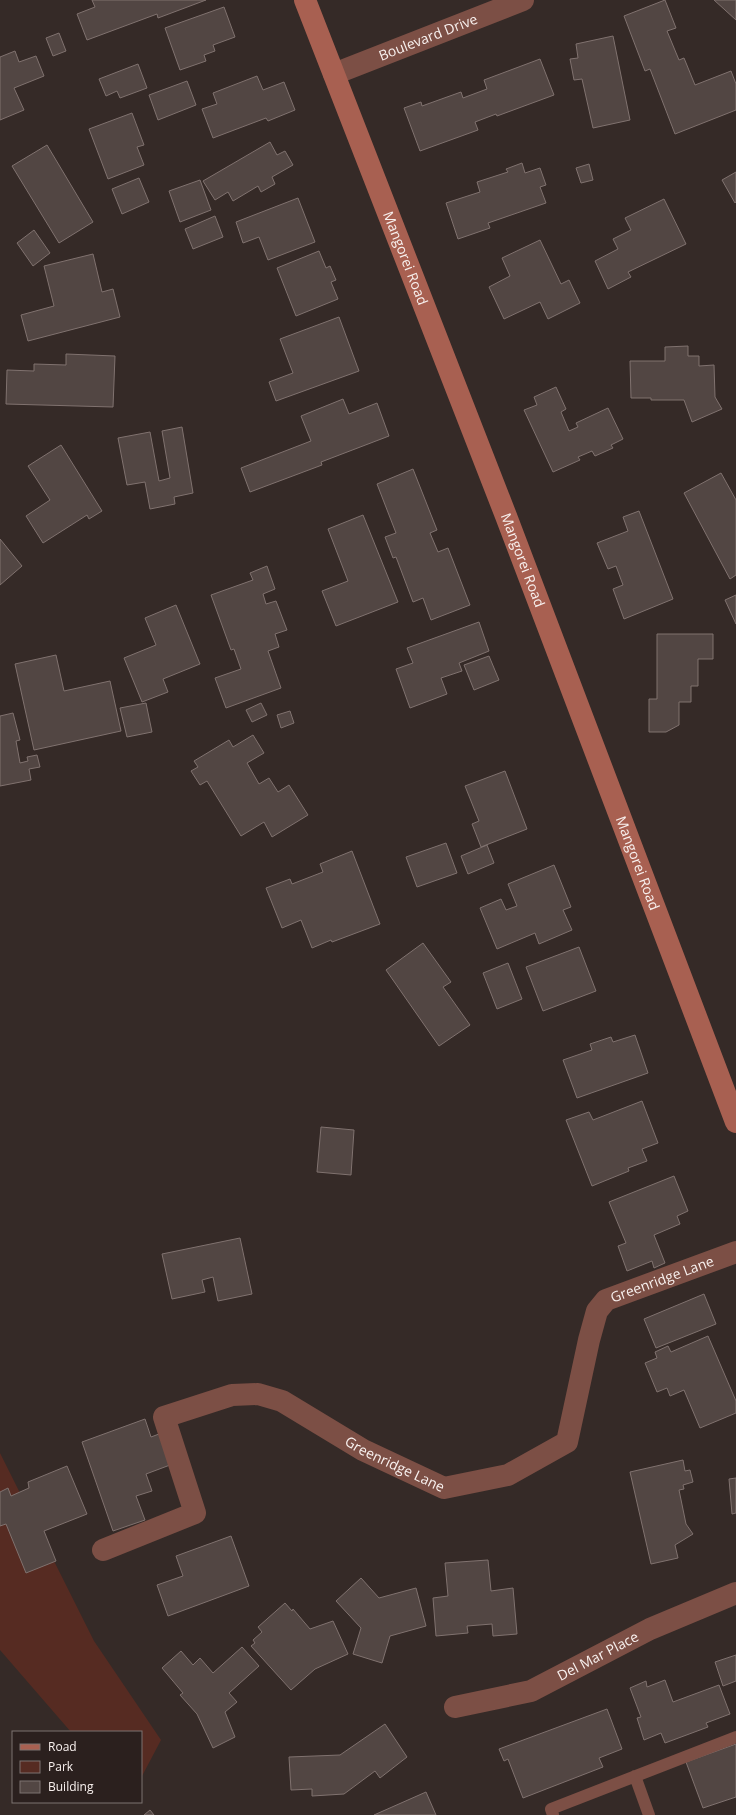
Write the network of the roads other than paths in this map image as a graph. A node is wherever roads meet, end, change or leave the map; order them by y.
1 (305, 0) edge
2 (523, 0) edge
3 (334, 74) junction
4 (736, 1122) edge
5 (736, 1252) edge
6 (103, 1550) dead end
7 (736, 1593) edge
8 (455, 1707) dead end
9 (736, 1737) edge
10 (635, 1776) junction
11 (553, 1815) edge
12 (649, 1815) edge

1 - 3 street, Mangorei Road
2 - 3 street, Boulevard Drive
3 - 4 street, Mangorei Road
5 - 6 street, Greenridge Lane
7 - 8 street, Del Mar Place
9 - 10 lane
10 - 11 lane
10 - 12 lane

